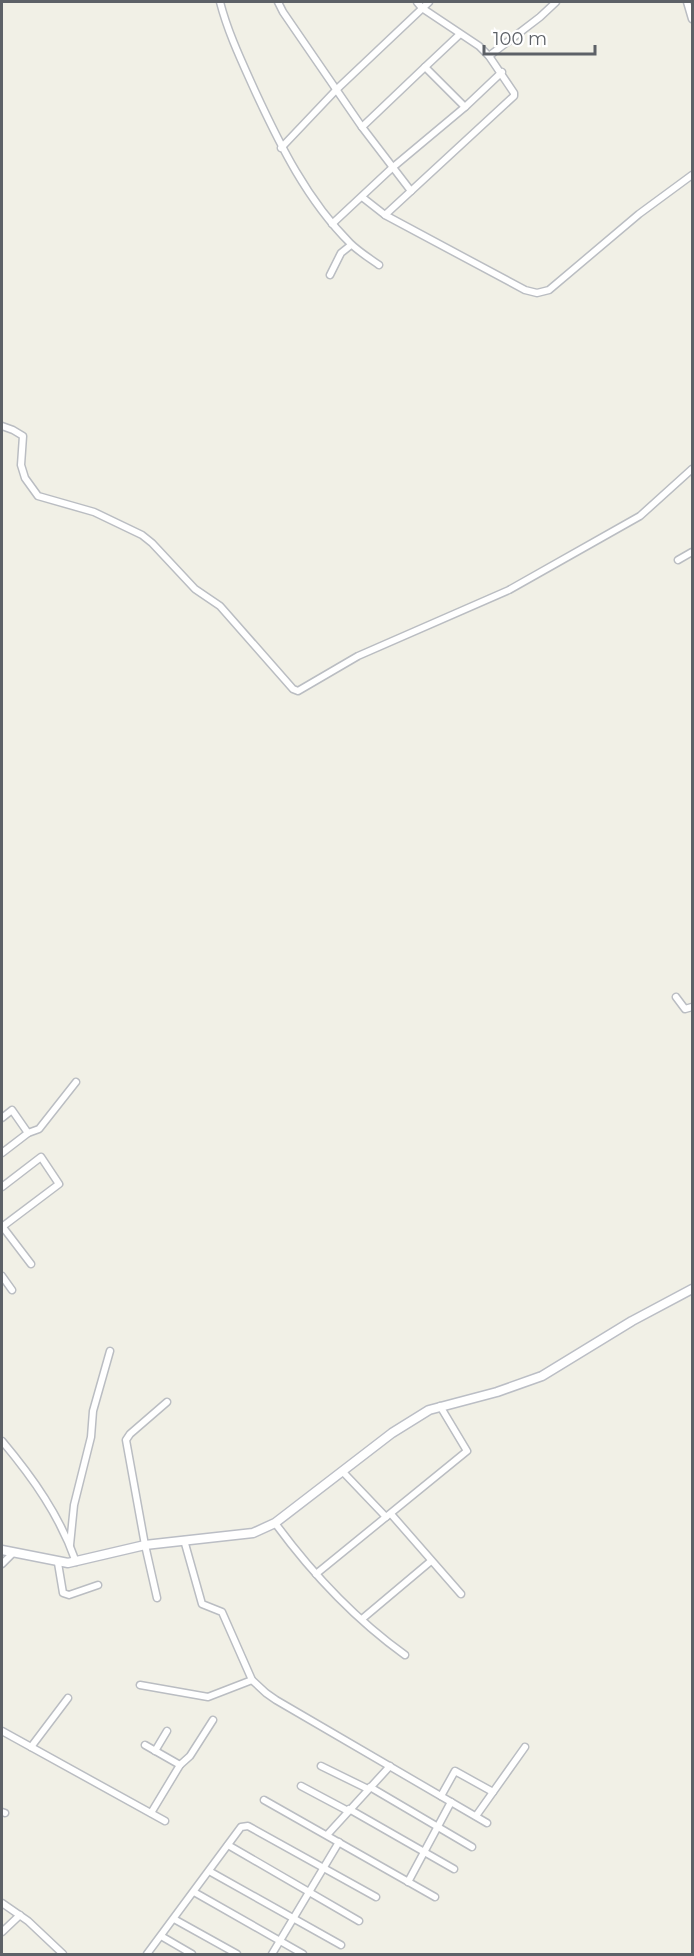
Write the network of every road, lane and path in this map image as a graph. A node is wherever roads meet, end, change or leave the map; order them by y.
1 (220, 2) edge
2 (278, 2) edge
3 (417, 2) edge
4 (429, 2) edge
5 (556, 2) edge
6 (687, 2) edge
7 (422, 8) junction
8 (693, 19) edge
9 (459, 35) junction
10 (489, 56) junction
11 (425, 67) junction
12 (502, 72) junction
13 (337, 88) junction
14 (465, 107) junction
15 (362, 127) junction
16 (281, 148) junction
17 (392, 168) junction
18 (693, 175) edge
19 (411, 191) junction
20 (362, 197) junction
21 (385, 215) junction
22 (332, 224) junction
23 (351, 245) junction
24 (379, 265) dead end
25 (330, 275) dead end
26 (2, 426) edge
27 (693, 470) edge
28 (693, 552) edge
29 (678, 560) dead end
30 (676, 998) dead end
31 (693, 1007) edge
32 (76, 1082) dead end
33 (2, 1118) edge
34 (28, 1132) junction
35 (2, 1153) edge
36 (2, 1187) edge
37 (2, 1227) edge
38 (31, 1264) dead end
39 (2, 1276) edge
40 (693, 1289) edge
41 (12, 1290) dead end
42 (110, 1351) dead end
43 (167, 1402) dead end
44 (440, 1406) junction
45 (2, 1441) edge
46 (343, 1472) junction
47 (388, 1516) junction
48 (275, 1523) junction
49 (184, 1540) junction
50 (70, 1545) junction
51 (145, 1545) junction
52 (2, 1551) edge
53 (12, 1553) junction
54 (431, 1561) junction
55 (76, 1562) junction
56 (58, 1563) junction
57 (2, 1564) edge
58 (316, 1574) junction
59 (98, 1585) dead end
60 (462, 1594) dead end
61 (157, 1598) dead end
62 (362, 1619) junction
63 (405, 1654) dead end
64 (252, 1680) junction
65 (140, 1685) dead end
66 (68, 1698) dead end
67 (213, 1720) dead end
68 (2, 1731) edge
69 (167, 1731) dead end
70 (145, 1745) dead end
71 (31, 1747) junction
72 (525, 1747) dead end
73 (155, 1751) junction
74 (180, 1765) junction
75 (321, 1766) dead end
76 (390, 1766) junction
77 (301, 1786) dead end
78 (369, 1788) junction
79 (493, 1792) junction
80 (441, 1796) junction
81 (264, 1800) dead end
82 (451, 1802) junction
83 (349, 1810) junction
84 (151, 1813) junction
85 (476, 1816) junction
86 (165, 1821) dead end
87 (487, 1823) dead end
88 (438, 1827) junction
89 (327, 1834) junction
90 (339, 1842) junction
91 (228, 1845) junction
92 (472, 1847) dead end
93 (424, 1852) junction
94 (324, 1868) junction
95 (454, 1869) dead end
96 (209, 1871) junction
97 (408, 1882) junction
98 (194, 1892) junction
99 (310, 1892) junction
100 (376, 1897) dead end
101 (435, 1897) dead end
102 (2, 1903) edge
103 (20, 1915) junction
104 (295, 1918) junction
105 (174, 1919) junction
106 (359, 1920) dead end
107 (2, 1932) edge
108 (160, 1936) junction
109 (281, 1942) junction
110 (341, 1945) dead end
111 (63, 1954) edge
112 (147, 1954) edge
113 (192, 1954) edge
114 (237, 1954) edge
115 (272, 1954) edge
116 (303, 1954) edge

1 - 16 street
2 - 13 street
3 - 7 street
4 - 7 street
5 - 10 street
6 - 8 street
7 - 9 street
7 - 13 street
9 - 10 street
9 - 11 street
10 - 12 street
11 - 14 street
11 - 15 street
12 - 14 street
12 - 19 street
13 - 15 street
13 - 16 street
14 - 17 street
15 - 17 street
16 - 22 street
17 - 19 street
17 - 20 street
18 - 21 street
19 - 21 street
20 - 21 street
20 - 22 street
22 - 23 street
23 - 24 street
23 - 25 street
26 - 27 street
28 - 29 street
30 - 31 street
32 - 34 street
33 - 34 street
34 - 35 street
36 - 37 street
37 - 38 street
39 - 41 street
40 - 44 main road
42 - 50 street
43 - 51 street
44 - 46 main road
44 - 47 street
45 - 50 street
46 - 47 street
46 - 48 main road
47 - 54 street
47 - 58 street
48 - 49 main road
48 - 58 street
49 - 51 main road
49 - 64 street
50 - 55 street
51 - 55 main road
51 - 61 street
52 - 53 main road
53 - 56 main road
53 - 57 street
54 - 60 street
54 - 62 street
55 - 56 main road
56 - 59 street
58 - 62 street
62 - 63 street
64 - 65 street
64 - 76 street
66 - 71 street
67 - 74 street
68 - 71 street
69 - 73 street
70 - 73 street
71 - 84 street
72 - 79 street
73 - 74 street
74 - 84 street
75 - 78 street
76 - 78 street
76 - 80 street
77 - 83 street
78 - 83 street
78 - 88 street
79 - 80 street
79 - 85 street
80 - 82 street
81 - 89 street
82 - 85 street
82 - 88 street
83 - 89 street
83 - 93 street
84 - 86 street
85 - 87 street
88 - 92 street
88 - 93 street
89 - 90 street
90 - 94 street
90 - 97 street
91 - 94 street
91 - 96 street
91 - 99 street
93 - 95 street
93 - 97 street
94 - 99 street
94 - 100 street
96 - 98 street
96 - 104 street
97 - 101 street
98 - 105 street
98 - 109 street
99 - 104 street
99 - 106 street
102 - 103 street
103 - 107 street
103 - 111 street
104 - 109 street
104 - 110 street
105 - 108 street
105 - 114 street
108 - 112 street
108 - 113 street
109 - 115 street
109 - 116 street

